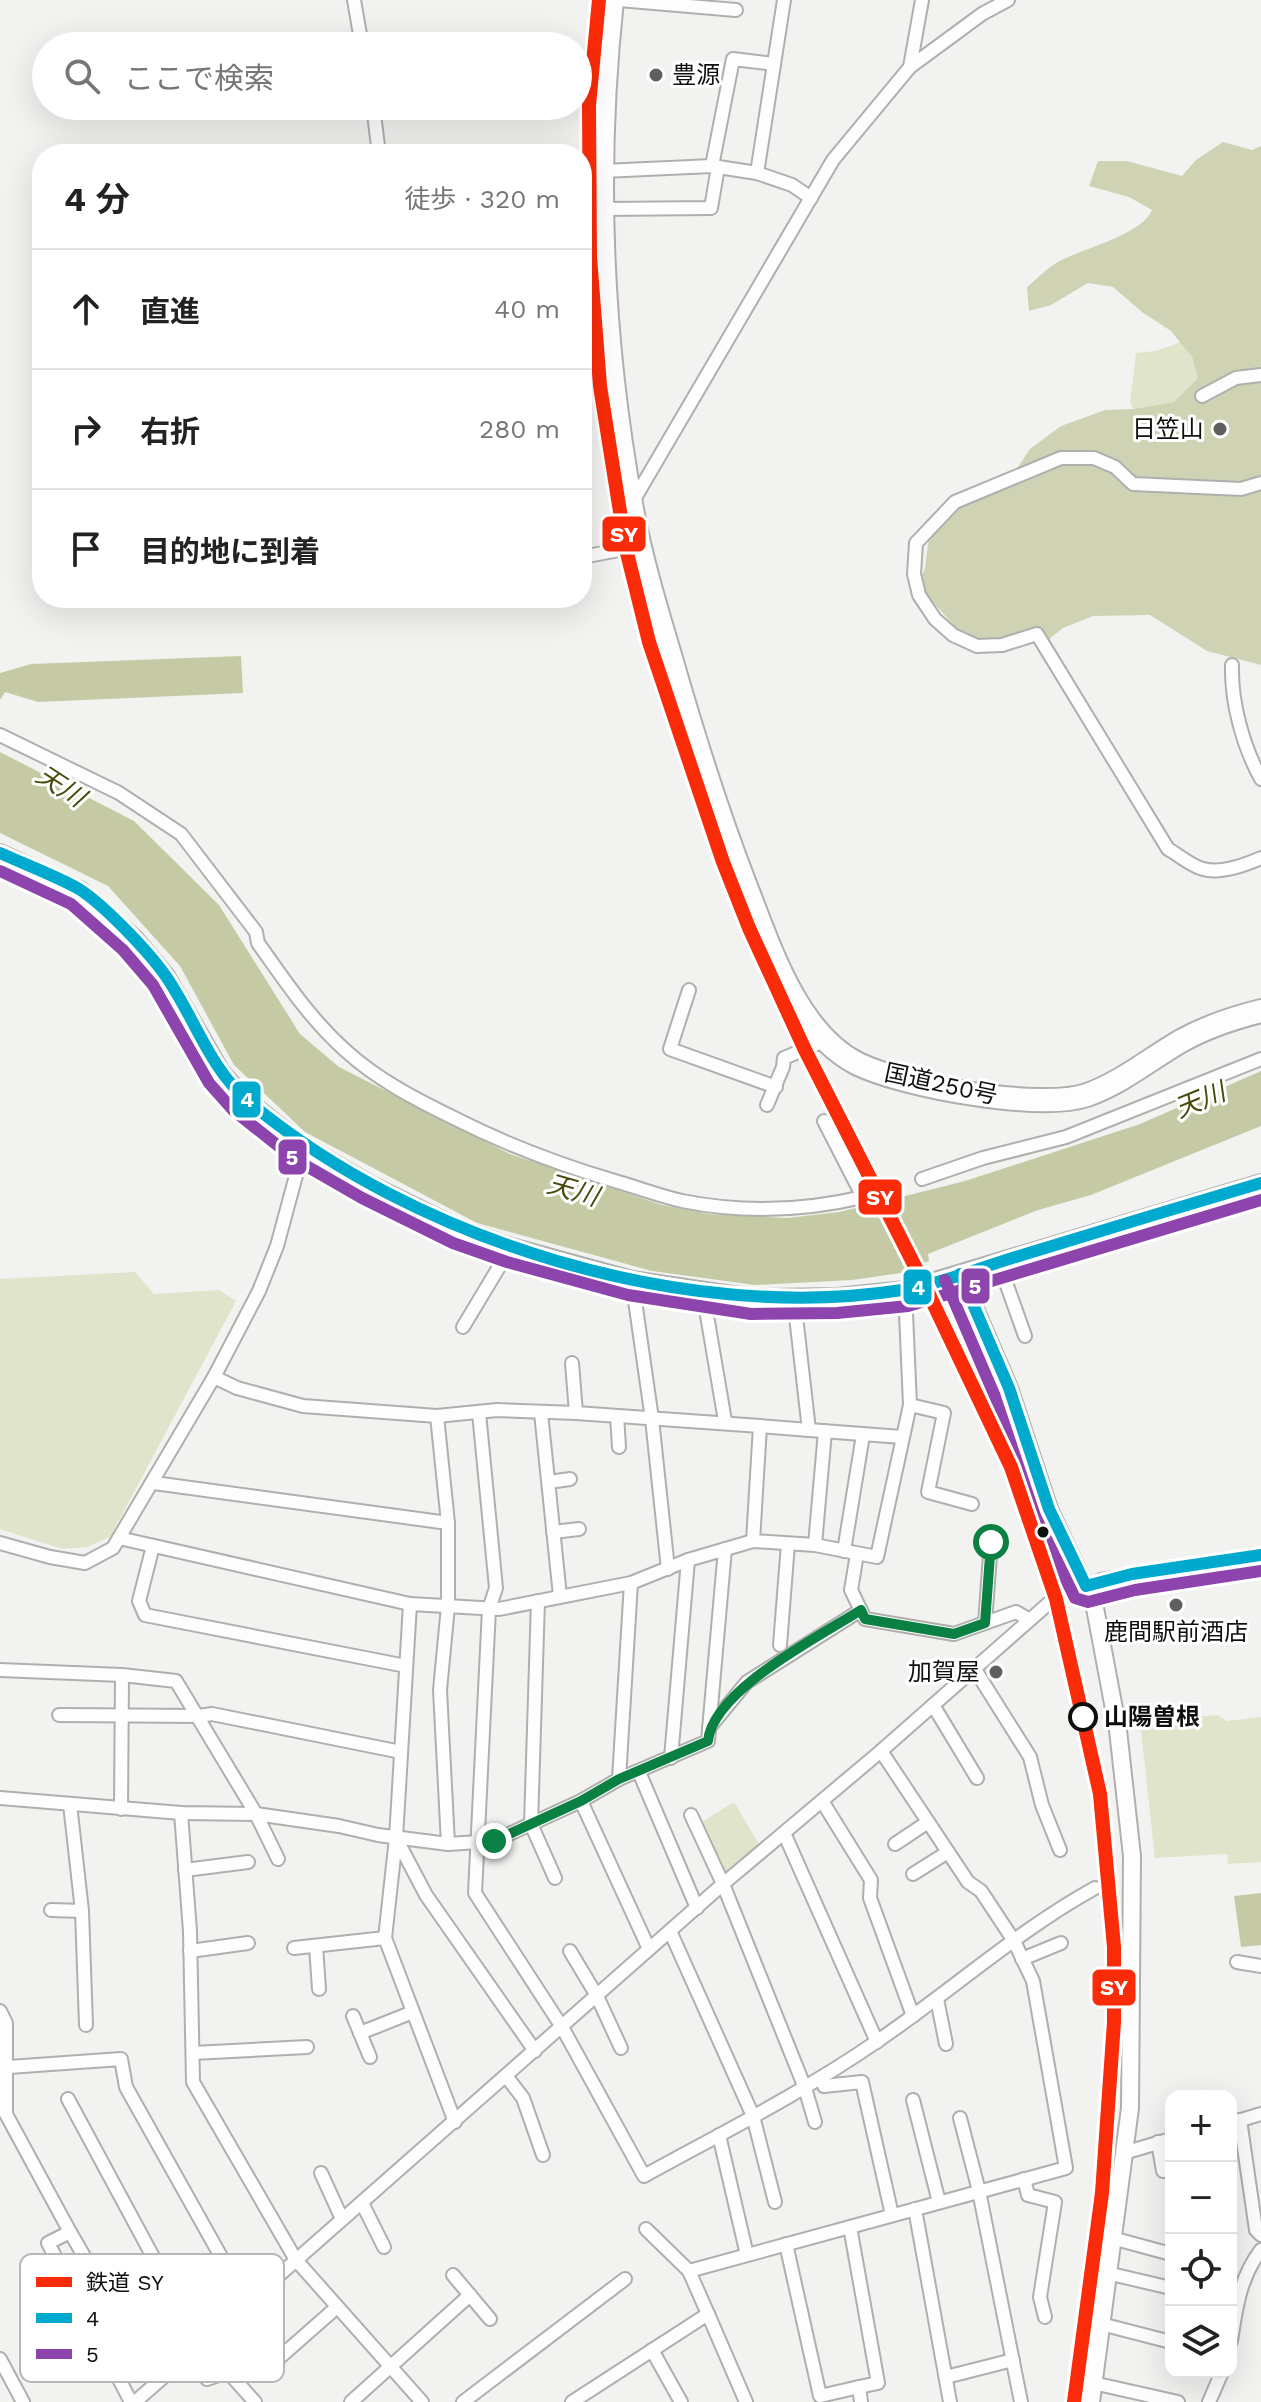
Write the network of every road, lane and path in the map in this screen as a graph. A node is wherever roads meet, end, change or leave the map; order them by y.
1 (354, 0) edge
2 (612, 0) edge
3 (619, 0) edge
4 (784, 0) edge
5 (922, 0) edge
6 (1008, 0) edge
7 (736, 10) dead end
8 (360, 32) edge
9 (774, 64) junction
10 (910, 67) junction
11 (375, 120) edge
12 (378, 144) edge
13 (715, 167) junction
14 (603, 171) junction
15 (757, 173) junction
16 (811, 198) junction
17 (604, 209) junction
18 (1261, 375) edge
19 (1202, 396) dead end
20 (1261, 483) edge
21 (631, 505) junction
22 (640, 546) junction
23 (592, 556) edge
24 (1232, 665) dead end
25 (0, 735) edge
26 (1261, 779) edge
27 (0, 853) edge
28 (1261, 858) edge
29 (689, 990) dead end
30 (1261, 1011) edge
31 (824, 1041) junction
32 (1261, 1059) edge
33 (776, 1087) junction
34 (767, 1105) dead end
35 (824, 1121) dead end
36 (304, 1146) junction
37 (922, 1179) dead end
38 (1261, 1183) edge
39 (511, 1247) junction
40 (999, 1263) junction
41 (960, 1274) junction
42 (632, 1280) junction
43 (905, 1290) junction
44 (703, 1292) junction
45 (794, 1299) junction
46 (463, 1327) dead end
47 (1025, 1336) dead end
48 (572, 1363) dead end
49 (214, 1377) junction
50 (910, 1405) junction
51 (479, 1413) junction
52 (541, 1413) junction
53 (576, 1413) junction
54 (437, 1416) junction
55 (617, 1416) junction
56 (652, 1419) junction
57 (725, 1421) junction
58 (760, 1426) junction
59 (809, 1430) junction
60 (825, 1431) junction
61 (863, 1435) junction
62 (902, 1437) junction
63 (619, 1447) dead end
64 (570, 1479) dead end
65 (549, 1482) junction
66 (154, 1483) junction
67 (972, 1504) dead end
68 (448, 1523) junction
69 (579, 1529) dead end
70 (553, 1532) junction
71 (119, 1538) junction
72 (753, 1541) junction
73 (991, 1542) dead end
74 (0, 1543) edge
75 (788, 1544) junction
76 (815, 1545) junction
77 (153, 1546) junction
78 (725, 1549) junction
79 (850, 1552) junction
80 (1261, 1555) edge
81 (688, 1560) junction
82 (668, 1569) junction
83 (631, 1583) junction
84 (1086, 1586) junction
85 (560, 1596) junction
86 (538, 1601) junction
87 (410, 1604) junction
88 (448, 1606) junction
89 (489, 1609) junction
90 (861, 1610) junction
91 (1028, 1619) junction
92 (985, 1623) junction
93 (780, 1645) dead end
94 (406, 1666) junction
95 (974, 1668) junction
96 (0, 1670) edge
97 (122, 1675) junction
98 (933, 1705) junction
99 (59, 1715) dead end
100 (199, 1716) junction
101 (122, 1717) junction
102 (709, 1728) junction
103 (881, 1751) junction
104 (401, 1752) junction
105 (671, 1758) junction
106 (639, 1772) junction
107 (977, 1778) dead end
108 (619, 1779) junction
109 (0, 1798) edge
110 (581, 1801) junction
111 (822, 1801) junction
112 (70, 1804) junction
113 (121, 1809) junction
114 (181, 1813) junction
115 (256, 1814) junction
116 (691, 1815) dead end
117 (928, 1822) junction
118 (531, 1824) junction
119 (784, 1833) junction
120 (396, 1838) junction
121 (477, 1842) junction
122 (448, 1844) junction
123 (895, 1844) dead end
124 (1060, 1850) dead end
125 (948, 1852) junction
126 (278, 1859) dead end
127 (248, 1862) dead end
128 (185, 1870) junction
129 (913, 1874) dead end
130 (555, 1878) dead end
131 (723, 1884) junction
132 (1095, 1888) dead end
133 (697, 1908) junction
134 (51, 1910) dead end
135 (82, 1911) junction
136 (670, 1931) junction
137 (385, 1938) junction
138 (1014, 1941) junction
139 (248, 1943) dead end
140 (1061, 1943) dead end
141 (316, 1946) junction
142 (294, 1948) dead end
143 (649, 1949) junction
144 (190, 1951) junction
145 (570, 1951) dead end
146 (1022, 1959) junction
147 (1237, 1962) dead end
148 (1261, 1966) edge
149 (85, 1982) junction
150 (69, 1983) dead end
151 (319, 1989) dead end
152 (597, 1996) junction
153 (937, 1999) junction
154 (0, 2011) edge
155 (413, 2012) junction
156 (353, 2016) dead end
157 (913, 2016) junction
158 (86, 2025) dead end
159 (562, 2027) junction
160 (360, 2033) junction
161 (877, 2042) junction
162 (946, 2044) dead end
163 (307, 2047) dead end
164 (621, 2048) dead end
165 (535, 2051) junction
166 (193, 2053) junction
167 (370, 2057) dead end
168 (2, 2063) edge
169 (506, 2076) junction
170 (821, 2079) junction
171 (805, 2088) junction
172 (68, 2099) dead end
173 (913, 2100) dead end
174 (1261, 2114) edge
175 (753, 2116) junction
176 (960, 2118) dead end
177 (1237, 2121) edge
178 (455, 2122) junction
179 (815, 2122) dead end
180 (532, 2126) junction
181 (935, 2129) dead end
182 (519, 2131) dead end
183 (1237, 2132) edge
184 (922, 2133) junction
185 (719, 2135) junction
186 (1164, 2140) edge
187 (1124, 2153) junction
188 (543, 2155) dead end
189 (1163, 2171) dead end
190 (321, 2173) dead end
191 (1024, 2179) junction
192 (979, 2191) junction
193 (775, 2202) dead end
194 (939, 2202) junction
195 (362, 2203) junction
196 (915, 2209) junction
197 (892, 2215) junction
198 (342, 2219) junction
199 (850, 2227) junction
200 (646, 2229) dead end
201 (70, 2232) junction
202 (1261, 2235) edge
203 (1112, 2238) junction
204 (786, 2244) junction
205 (384, 2247) dead end
206 (1261, 2250) edge
207 (1165, 2252) edge
208 (54, 2254) edge
209 (83, 2254) edge
210 (152, 2254) edge
211 (223, 2254) edge
212 (747, 2255) junction
213 (296, 2260) junction
214 (284, 2271) edge
215 (689, 2271) junction
216 (1107, 2273) junction
217 (453, 2275) dead end
218 (625, 2279) dead end
219 (1165, 2287) edge
220 (470, 2295) junction
221 (1237, 2296) edge
222 (337, 2307) junction
223 (708, 2314) junction
224 (1045, 2317) dead end
225 (490, 2319) dead end
226 (1101, 2324) junction
227 (1165, 2340) edge
228 (652, 2350) junction
229 (284, 2354) edge
230 (0, 2359) edge
231 (1013, 2360) junction
232 (391, 2367) junction
233 (946, 2377) junction
234 (1219, 2378) edge
235 (122, 2382) edge
236 (157, 2382) edge
237 (237, 2382) edge
238 (1093, 2383) junction
239 (859, 2387) junction
240 (23, 2402) edge
241 (133, 2402) edge
242 (255, 2402) edge
243 (351, 2402) edge
244 (422, 2402) edge
245 (463, 2402) edge
246 (572, 2402) edge
247 (681, 2402) edge
248 (746, 2402) edge
249 (861, 2402) edge
250 (950, 2402) edge
251 (1021, 2402) edge
252 (1091, 2402) edge
253 (1178, 2402) edge
254 (1209, 2402) edge

1 - 8 street
2 - 14 highway, 国道250号
3 - 7 street
4 - 9 street
5 - 10 street
6 - 10 street
9 - 13 street
9 - 15 street
10 - 16 street
11 - 12 street
13 - 14 street
13 - 15 street
13 - 17 street
14 - 17 highway, 国道250号
15 - 16 street
16 - 21 street
17 - 21 highway, 国道250号
18 - 19 street
20 - 28 street
21 - 22 highway, 国道250号
22 - 23 street
22 - 31 highway, 国道250号
24 - 26 street
25 - 35 street
27 - 36 main road
29 - 33 street
30 - 31 highway, 国道250号
31 - 33 street
32 - 37 street
33 - 34 street
36 - 39 main road
36 - 49 street
38 - 40 main road
39 - 42 main road
39 - 46 street
40 - 41 main road
40 - 47 street
41 - 43 main road
41 - 84 main road
42 - 44 main road
42 - 56 street
43 - 45 main road
43 - 50 street
44 - 45 main road
44 - 57 street
45 - 59 street
48 - 53 street
49 - 54 street
49 - 66 street
50 - 62 street
50 - 67 street
51 - 52 street
51 - 54 street
51 - 89 street
52 - 53 street
52 - 65 street
53 - 55 street
54 - 68 street
55 - 56 street
55 - 63 street
56 - 57 street
56 - 82 street
57 - 58 street
58 - 59 street
58 - 72 street
59 - 60 street
60 - 61 street
60 - 76 street
61 - 62 street
61 - 79 street
62 - 79 street
64 - 65 street
65 - 70 street
66 - 68 street
66 - 71 street
68 - 88 street
69 - 70 street
70 - 85 street
71 - 74 street
71 - 77 street
72 - 75 street
72 - 78 street
73 - 92 street
75 - 76 street
75 - 93 street
76 - 79 street
77 - 87 street
77 - 94 street
78 - 81 street
78 - 102 street
79 - 90 street
80 - 84 street
81 - 82 street
81 - 105 street
82 - 83 street
83 - 85 street
83 - 108 street
84 - 91 street
84 - 187 main road
85 - 86 street
86 - 89 street
86 - 118 street
87 - 88 street
87 - 94 street
88 - 89 street
88 - 122 street
89 - 121 street
90 - 92 street
90 - 102 street
91 - 92 street
91 - 95 street
94 - 104 street
95 - 98 street
95 - 124 street
96 - 97 street
97 - 100 street
97 - 101 street
98 - 103 street
98 - 107 street
99 - 101 street
100 - 101 street
100 - 104 street
100 - 115 street
101 - 113 street
102 - 105 street
103 - 111 street
103 - 117 street
104 - 120 street
105 - 106 street
106 - 108 street
106 - 133 street
108 - 110 street
109 - 112 street
110 - 118 street
110 - 143 street
111 - 119 street
111 - 157 street
112 - 113 street
112 - 135 street
113 - 114 street
114 - 115 street
114 - 128 street
115 - 120 street
115 - 126 street
116 - 131 street
117 - 123 street
117 - 125 street
118 - 121 street
118 - 130 street
119 - 131 street
119 - 161 street
120 - 122 street
120 - 137 street
120 - 165 street
121 - 122 street
121 - 159 street
125 - 129 street
125 - 138 street
127 - 128 street
128 - 144 street
131 - 133 street
131 - 171 street
132 - 138 street
133 - 136 street
134 - 135 street
135 - 149 street
136 - 143 street
136 - 175 street
137 - 141 street
137 - 155 street
138 - 146 street
138 - 153 street
139 - 144 street
140 - 146 street
141 - 142 street
141 - 151 street
143 - 152 street
144 - 166 street
145 - 152 street
146 - 191 street
147 - 148 street
149 - 150 street
149 - 158 street
152 - 159 street
152 - 164 street
153 - 157 street
153 - 162 street
154 - 168 street
155 - 160 street
155 - 178 street
156 - 160 street
157 - 161 street
159 - 165 street
159 - 185 street
160 - 167 street
161 - 170 street
163 - 166 street
165 - 169 street
166 - 213 street
168 - 201 street
168 - 211 street
169 - 178 street
169 - 180 street
170 - 171 street
170 - 197 street
171 - 175 street
171 - 179 street
172 - 210 street
173 - 184 street
174 - 177 street
175 - 185 street
175 - 193 street
176 - 192 street
178 - 195 street
180 - 182 street
180 - 188 street
181 - 184 street
183 - 202 street
184 - 194 street
185 - 212 street
186 - 187 street
186 - 189 street
187 - 203 main road
190 - 198 street
191 - 192 street
191 - 224 street
192 - 194 street
192 - 231 street
194 - 196 street
195 - 198 street
195 - 205 street
196 - 197 street
196 - 233 street
197 - 199 street
198 - 213 street
199 - 204 street
199 - 239 street
200 - 215 street
201 - 208 street
201 - 209 street
203 - 207 street
203 - 216 main road
204 - 212 street
204 - 239 street
206 - 221 street
212 - 215 street
213 - 214 street
213 - 222 street
215 - 223 street
216 - 219 street
216 - 226 main road
217 - 220 street
218 - 245 street
220 - 225 street
220 - 232 street
222 - 229 street
222 - 232 street
223 - 228 street
223 - 248 street
226 - 227 street
226 - 238 main road
228 - 246 street
228 - 247 street
230 - 240 street
231 - 233 street
231 - 251 street
232 - 243 street
232 - 244 street
233 - 250 street
234 - 254 street
235 - 241 street
236 - 241 street
237 - 242 street
238 - 252 main road
238 - 253 street
239 - 249 street

